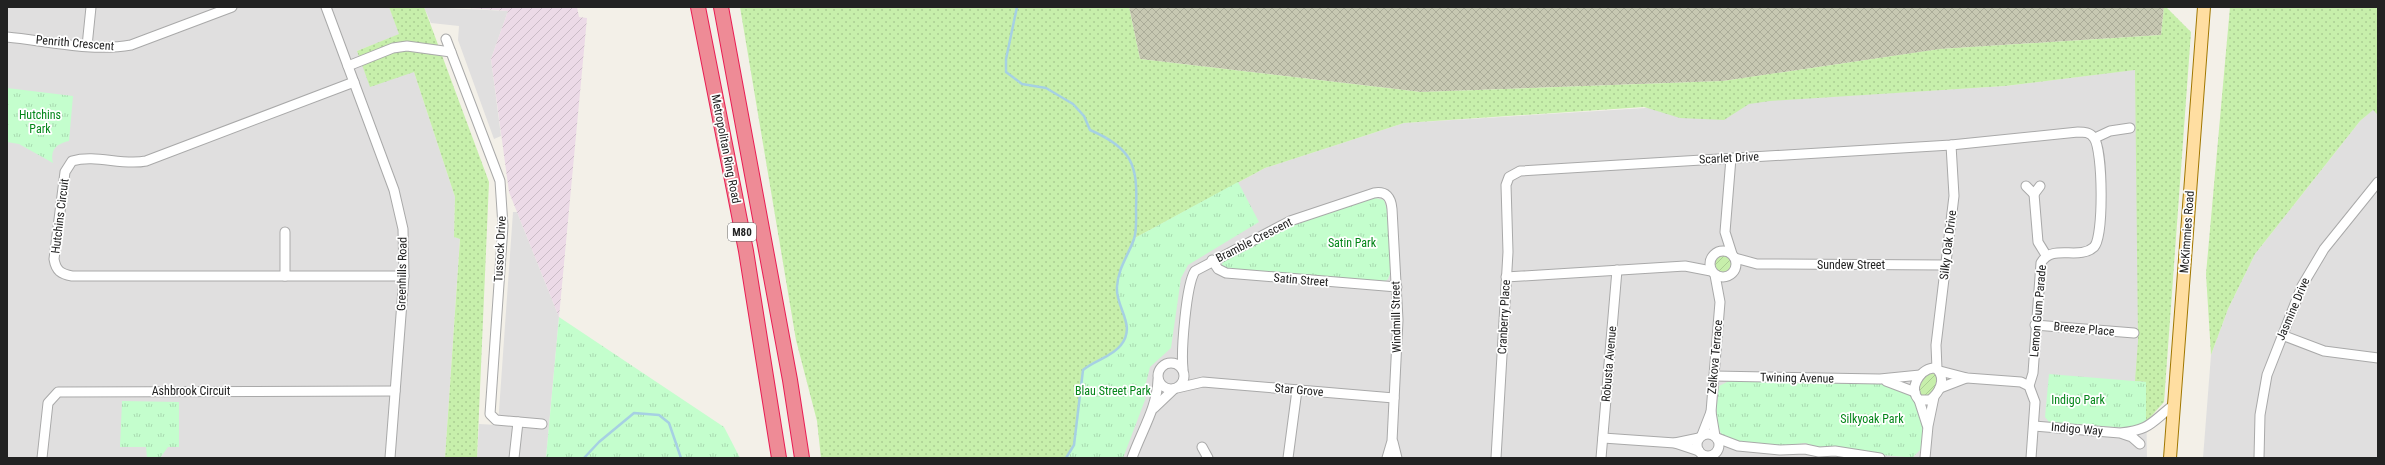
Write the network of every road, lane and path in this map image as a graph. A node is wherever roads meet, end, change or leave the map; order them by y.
1 (91, 7) edge
2 (232, 7) edge
3 (326, 7) edge
4 (698, 7) edge
5 (721, 7) edge
6 (2204, 7) edge
7 (7, 36) edge
8 (446, 39) dead end
9 (87, 46) junction
10 (451, 52) junction
11 (348, 66) junction
12 (354, 82) junction
13 (2130, 128) dead end
14 (2095, 138) junction
15 (1951, 145) junction
16 (1732, 158) junction
17 (1509, 177) joint
18 (2378, 182) edge
19 (2026, 186) dead end
20 (2040, 186) dead end
21 (2034, 194) junction
22 (1387, 195) joint
23 (285, 232) dead end
24 (1726, 232) junction
25 (1713, 255) junction
26 (2046, 255) junction
27 (1734, 256) junction
28 (1212, 260) junction
29 (1758, 264) junction
30 (1945, 265) junction
31 (1685, 266) junction
32 (1617, 270) junction
33 (1713, 273) junction
34 (1730, 275) junction
35 (285, 276) junction
36 (404, 276) junction
37 (1506, 277) junction
38 (1397, 287) junction
39 (1720, 302) junction
40 (2035, 325) junction
41 (2134, 333) dead end
42 (2282, 335) junction
43 (1936, 345) junction
44 (1182, 346) junction
45 (2378, 358) edge
46 (1168, 362) junction
47 (1183, 370) junction
48 (1939, 370) junction
49 (1923, 373) junction
50 (1714, 376) junction
51 (1967, 378) junction
52 (1880, 379) junction
53 (1158, 380) junction
54 (1203, 382) junction
55 (2030, 386) junction
56 (1175, 388) junction
57 (1940, 388) junction
58 (1297, 390) junction
59 (395, 391) junction
60 (1917, 396) junction
61 (1934, 397) junction
62 (1394, 398) junction
63 (2174, 404) junction
64 (1151, 412) junction
65 (1711, 412) junction
66 (518, 422) junction
67 (542, 424) dead end
68 (1928, 426) junction
69 (2034, 426) junction
70 (2120, 433) junction
71 (1700, 437) junction
72 (1716, 437) junction
73 (1603, 438) junction
74 (1392, 441) junction
75 (1675, 443) junction
76 (2140, 444) dead end
77 (1738, 446) junction
78 (1202, 447) dead end
79 (1700, 454) edge
80 (1715, 455) edge
81 (1819, 455) edge
82 (42, 458) edge
83 (390, 458) edge
84 (514, 458) edge
85 (779, 458) edge
86 (802, 458) edge
87 (1132, 458) edge
88 (1208, 458) edge
89 (1288, 458) edge
90 (1387, 458) edge
91 (1397, 458) edge
92 (1496, 458) edge
93 (1601, 458) edge
94 (1880, 458) edge
95 (1925, 458) edge
96 (2031, 458) edge
97 (2170, 458) edge
98 (2259, 458) edge

1 - 9 street
2 - 9 street, Penrith Crescent
3 - 11 street, Greenhills Road
4 - 85 highway, Metropolitan Ring Road / M80
5 - 86 highway, Metropolitan Ring Road / M80
6 - 63 main road, McKimmies Road
7 - 9 street, Penrith Crescent
8 - 10 street, Tussock Drive
10 - 11 street
10 - 66 street, Tussock Drive
11 - 12 street, Greenhills Road
12 - 35 street, Hutchins Circuit
12 - 36 street, Greenhills Road
13 - 14 street
14 - 15 street
14 - 26 street, Lemon Gum Parade
15 - 16 street, Scarlet Drive
15 - 30 street, Silky Oak Drive
16 - 17 street, Scarlet Drive
16 - 24 street
17 - 37 street, Cranberry Place
18 - 42 street, Jasmine Drive
19 - 21 street
20 - 21 street
21 - 26 street
22 - 28 street, Bramble Crescent
22 - 38 street, Windmill Street
23 - 35 street
24 - 25 street
24 - 27 street
25 - 27 street
25 - 31 street
25 - 33 street
26 - 40 street, Lemon Gum Parade
27 - 29 street, Sundew Street
27 - 34 street
28 - 38 street, Satin Street
28 - 44 street, Bramble Crescent
29 - 30 street, Sundew Street
29 - 34 street, Sundew Street
30 - 43 street, Silky Oak Drive
31 - 32 street
31 - 33 street
32 - 37 street
32 - 73 street, Robusta Avenue
33 - 34 street
33 - 39 street, Zelkova Terrace
34 - 39 street, Zelkova Terrace
35 - 36 street, Hutchins Circuit
36 - 59 street, Greenhills Road
37 - 92 street, Cranberry Place
38 - 62 street, Windmill Street
39 - 50 street, Zelkova Terrace
40 - 41 street, Breeze Place
40 - 55 street, Lemon Gum Parade
42 - 45 street
42 - 98 street, Jasmine Drive
43 - 48 street, Silky Oak Drive
43 - 49 street, Silky Oak Drive
44 - 46 street
44 - 47 street, Bramble Crescent
46 - 47 street
46 - 53 street
47 - 54 street, Star Grove
47 - 56 street
48 - 49 street
48 - 51 street
48 - 57 street
49 - 52 street, Twining Avenue
49 - 60 street
50 - 52 street, Twining Avenue
50 - 65 street, Zelkova Terrace
51 - 55 street
51 - 57 street
52 - 60 street, Twining Avenue
53 - 56 street
53 - 64 street
54 - 56 street, Star Grove
54 - 58 street, Star Grove
55 - 69 street
56 - 64 street
57 - 61 street
58 - 62 street, Star Grove
58 - 89 street
59 - 82 street, Ashbrook Circuit
59 - 83 street, Greenhills Road
60 - 61 street
60 - 68 street
61 - 68 street
62 - 74 street, Windmill Street
63 - 70 street, Indigo Way
63 - 97 main road, McKimmies Road
64 - 87 street
65 - 71 street, Zelkova Terrace
65 - 72 street, Zelkova Terrace
66 - 67 street, Tussock Drive
66 - 84 street
68 - 95 street
69 - 70 street, Indigo Way
69 - 96 street
70 - 76 street, Indigo Way
71 - 72 street
71 - 75 street
71 - 79 street
72 - 77 street
72 - 80 street
73 - 75 street
73 - 93 street, Robusta Avenue
74 - 90 street, Windmill Street
74 - 91 street, Windmill Street
75 - 79 street
77 - 80 street
77 - 81 street
78 - 88 street
79 - 80 street
81 - 94 street

